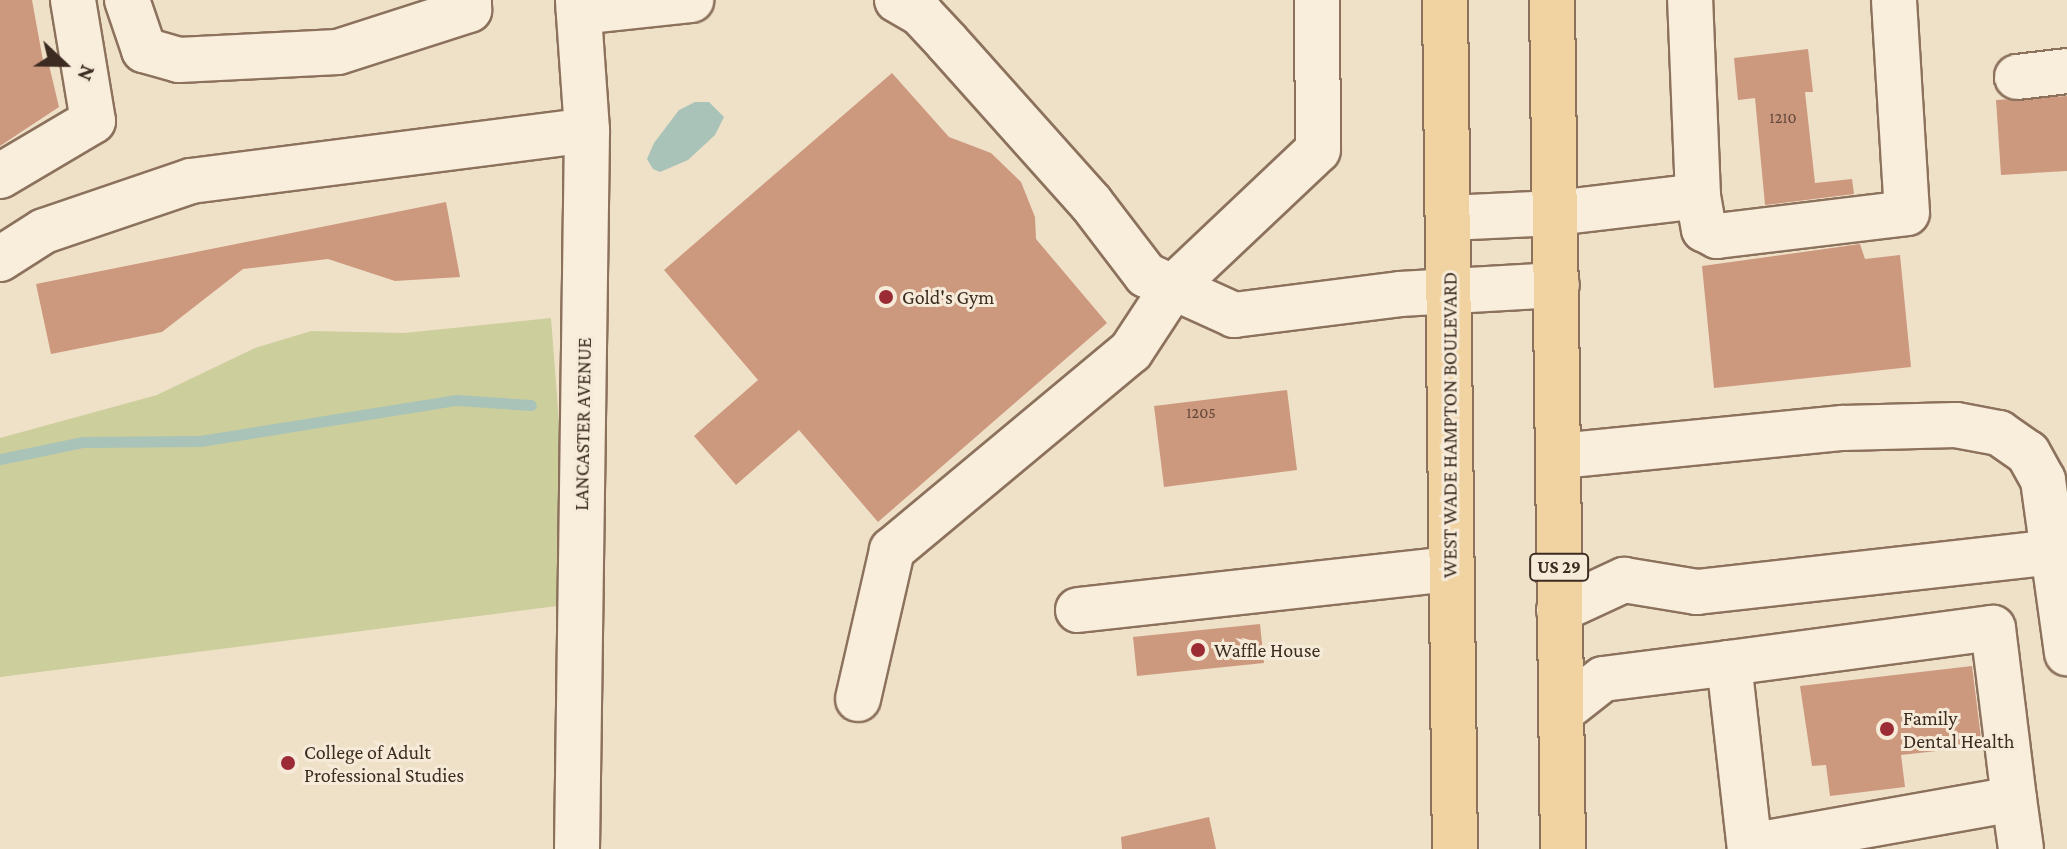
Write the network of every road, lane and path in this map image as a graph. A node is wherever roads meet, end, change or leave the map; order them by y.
1 (73, 0) edge
2 (127, 0) edge
3 (469, 0) edge
4 (691, 0) edge
5 (897, 0) edge
6 (1317, 0) edge
7 (1445, 0) edge
8 (1552, 0) edge
9 (1690, 0) edge
10 (1894, 0) edge
11 (578, 6) edge
12 (2067, 71) edge
13 (2017, 77) dead end
14 (587, 130) junction
15 (0, 176) edge
16 (1698, 196) junction
17 (1556, 213) junction
18 (1448, 218) junction
19 (0, 259) edge
20 (1557, 285) junction
21 (1173, 287) junction
22 (1449, 291) junction
23 (1560, 456) junction
24 (2053, 552) junction
25 (1451, 569) junction
26 (1078, 610) dead end
27 (1559, 610) junction
28 (2067, 653) edge
29 (1729, 663) junction
30 (858, 699) dead end
31 (1561, 712) junction
32 (2014, 799) junction
33 (1750, 848) edge
34 (577, 849) edge
35 (1455, 849) edge
36 (1563, 849) edge
37 (2021, 849) edge

1 - 15 street
2 - 3 street
4 - 11 street
5 - 21 street
6 - 21 street
7 - 18 main road, WEST WADE HAMPTON BOULEVARD
8 - 17 main road, US 29
9 - 16 street
10 - 16 street
11 - 14 street, LANCASTER AVENUE
12 - 13 street
14 - 19 street
14 - 34 street, LANCASTER AVENUE
16 - 17 street
17 - 18 street
17 - 20 main road, US 29
18 - 22 main road, WEST WADE HAMPTON BOULEVARD
20 - 22 street
20 - 23 main road, US 29
21 - 22 street
21 - 30 street
22 - 25 main road, WEST WADE HAMPTON BOULEVARD
23 - 24 street
23 - 27 main road, US 29
24 - 27 street
24 - 28 street
25 - 26 street
25 - 35 main road, WEST WADE HAMPTON BOULEVARD
27 - 31 main road, US 29
29 - 31 street
29 - 32 street
29 - 33 street
31 - 36 main road, US 29
32 - 33 street
32 - 37 street

